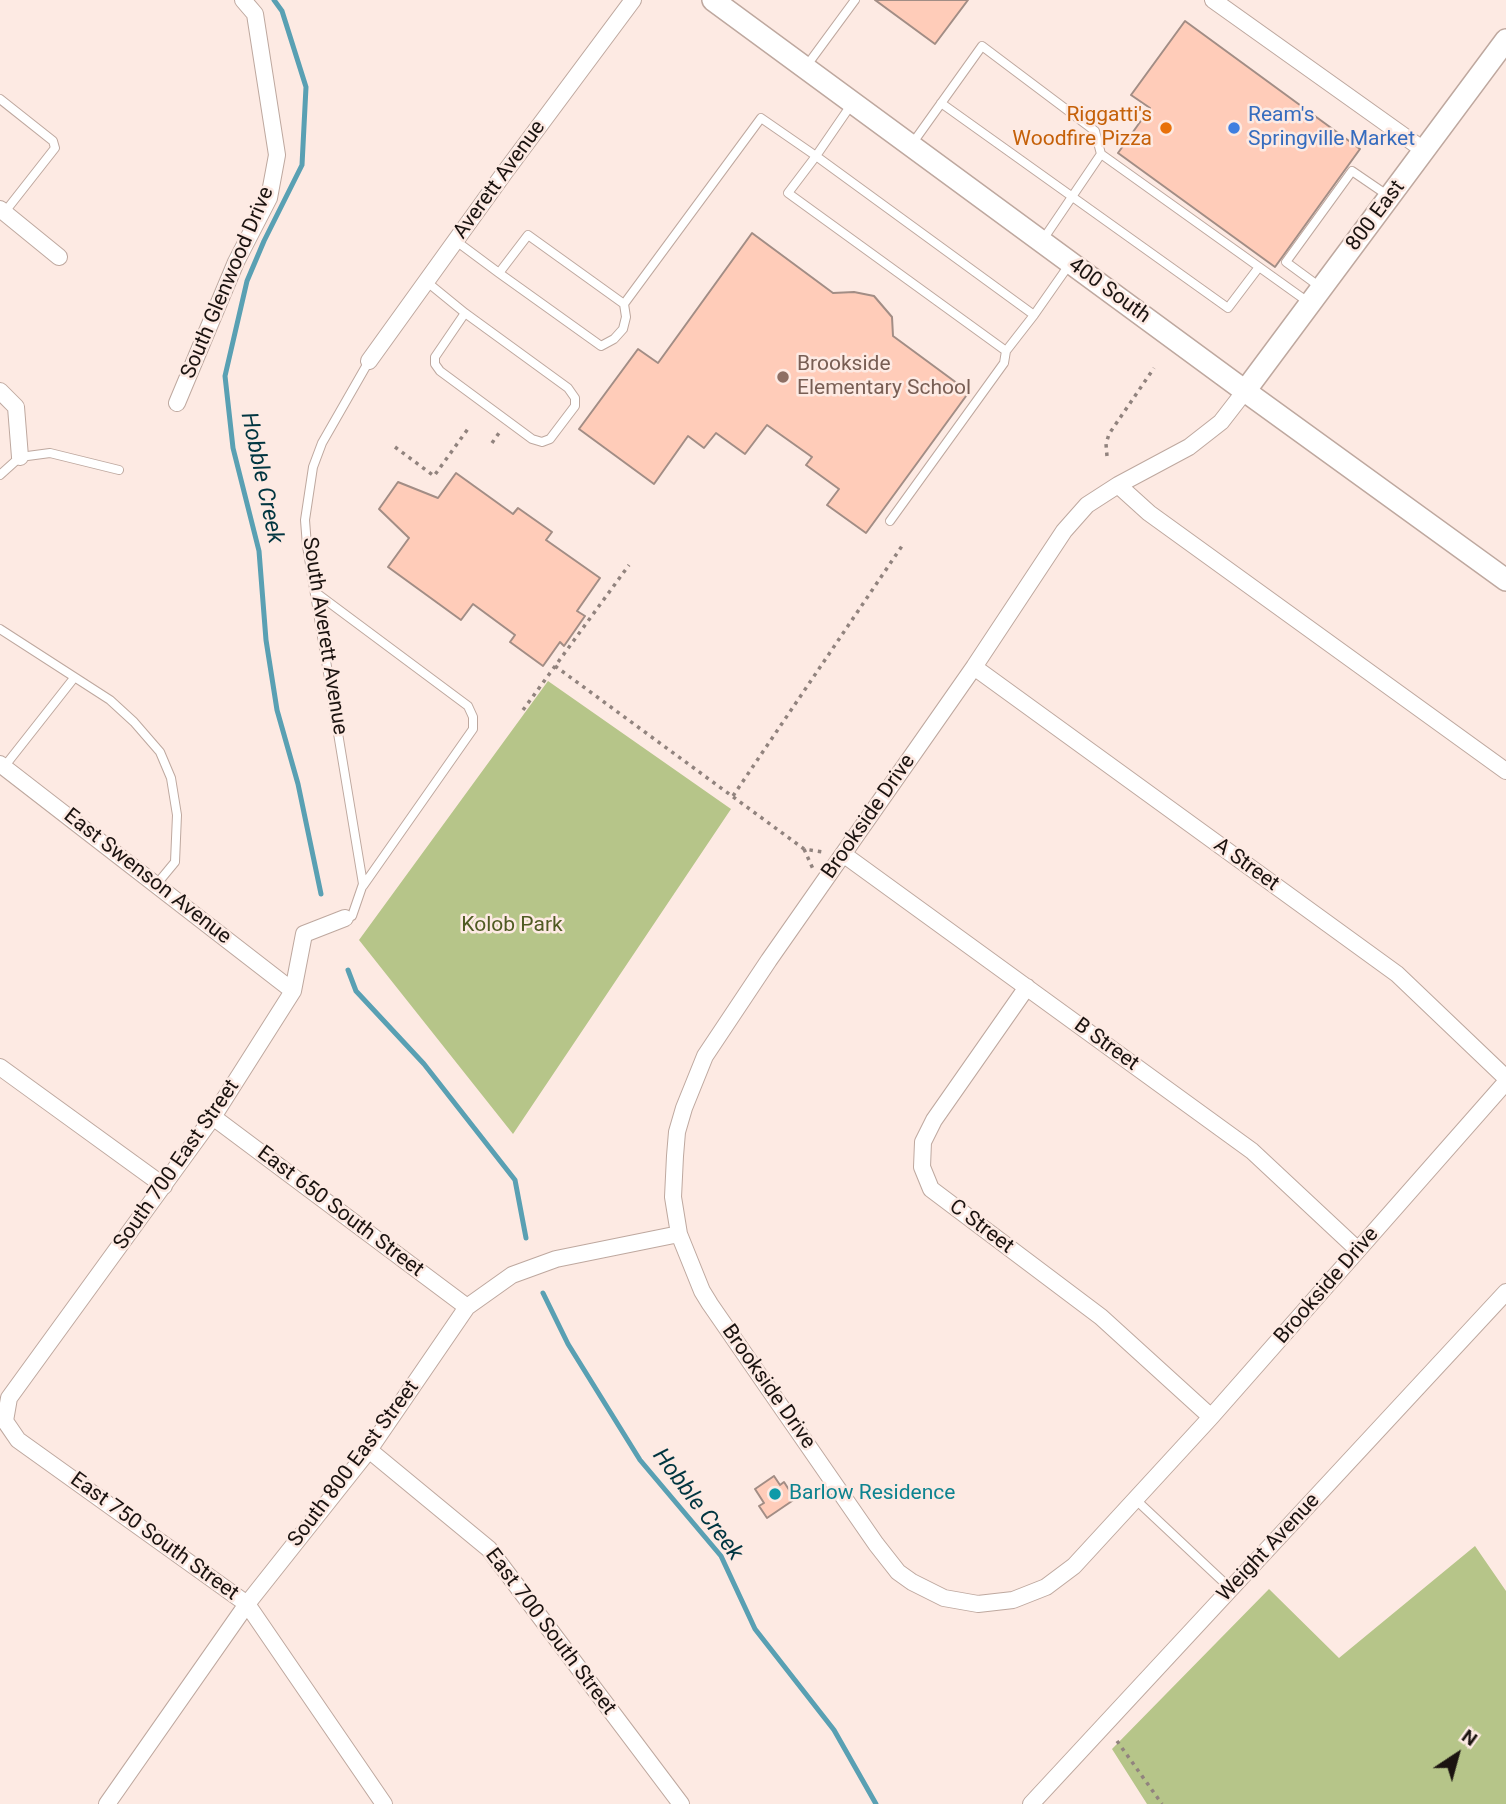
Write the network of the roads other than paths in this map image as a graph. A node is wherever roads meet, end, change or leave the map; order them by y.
1 (243, 0) edge
2 (633, 0) edge
3 (713, 0) edge
4 (855, 0) edge
5 (1213, 0) edge
6 (1506, 40) edge
7 (805, 68) junction
8 (0, 99) edge
9 (852, 102) junction
10 (941, 103) junction
11 (911, 145) junction
12 (1425, 151) junction
13 (1101, 154) junction
14 (816, 156) junction
15 (1071, 196) junction
16 (1390, 197) junction
17 (2, 211) edge
18 (456, 241) junction
19 (1042, 242) junction
20 (59, 257) dead end
21 (1070, 263) junction
22 (1259, 267) junction
23 (499, 273) junction
24 (427, 282) junction
25 (1316, 296) junction
26 (624, 304) junction
27 (465, 313) junction
28 (1034, 315) junction
29 (1006, 351) junction
30 (369, 361) joint
31 (0, 391) edge
32 (1245, 391) junction
33 (177, 403) dead end
34 (20, 457) junction
35 (119, 470) dead end
36 (0, 475) edge
37 (1118, 485) junction
38 (890, 521) dead end
39 (1506, 580) edge
40 (315, 592) junction
41 (0, 629) edge
42 (974, 667) junction
43 (74, 678) junction
44 (2, 765) edge
45 (1506, 771) edge
46 (843, 854) junction
47 (156, 885) junction
48 (363, 887) junction
49 (345, 918) joint
50 (1027, 987) junction
51 (293, 991) junction
52 (0, 1067) edge
53 (1506, 1080) edge
54 (214, 1117) junction
55 (164, 1186) junction
56 (678, 1234) junction
57 (1358, 1250) junction
58 (1506, 1292) edge
59 (467, 1307) junction
60 (1211, 1417) junction
61 (5, 1421) joint
62 (369, 1450) junction
63 (1135, 1499) junction
64 (1231, 1589) junction
65 (247, 1604) junction
66 (107, 1804) edge
67 (384, 1804) edge
68 (681, 1804) edge
69 (1031, 1804) edge

1 - 33 street, South Glenwood Drive
2 - 18 street, Averett Avenue
3 - 7 main road, 400 South
4 - 7 lane
5 - 12 street
6 - 12 main road, 800 East
7 - 9 main road, 400 South
8 - 17 lane
9 - 11 main road, 400 South
9 - 14 lane
10 - 11 lane
10 - 13 lane
10 - 15 lane
11 - 19 main road, 400 South
12 - 16 main road, 800 East
13 - 15 lane
13 - 22 lane
14 - 26 lane
14 - 28 lane
14 - 29 lane
15 - 19 lane
15 - 22 lane
16 - 25 main road, 800 East
16 - 25 lane
17 - 20 street
18 - 23 lane
18 - 24 street, Averett Avenue
19 - 21 main road, 400 South
21 - 28 lane
21 - 32 main road, 400 South
22 - 25 lane
23 - 26 lane
23 - 26 lane
24 - 27 lane
24 - 30 street, Averett Avenue
25 - 32 main road, 800 East
27 - 27 lane
28 - 29 lane
29 - 38 lane
30 - 40 lane, South Averett Avenue
31 - 34 street
32 - 37 street, Brookside Drive
32 - 39 main road, 400 South
34 - 35 lane
34 - 36 lane
37 - 42 street, Brookside Drive
37 - 45 street
40 - 48 lane, South Averett Avenue
40 - 48 lane
41 - 43 lane
42 - 46 street, Brookside Drive
42 - 53 street, A Street
43 - 44 lane
43 - 47 lane
44 - 47 street, East Swenson Avenue
46 - 50 street, B Street
46 - 56 street, Brookside Drive
47 - 51 street, East Swenson Avenue
48 - 49 lane
49 - 51 street, South 700 East Street
50 - 57 street, B Street
50 - 60 street, C Street
51 - 54 street, South 700 East Street
52 - 55 street
53 - 57 street, Brookside Drive
54 - 55 street, South 700 East Street
54 - 59 street, East 650 South Street
55 - 61 street, South 700 East Street
56 - 59 street, South 800 East Street
56 - 63 street, Brookside Drive
57 - 60 street, Brookside Drive
58 - 64 street, Weight Avenue
59 - 62 street, South 800 East Street
60 - 63 street, Brookside Drive
61 - 65 street, East 750 South Street
62 - 65 street, South 800 East Street
62 - 68 street, East 700 South Street
63 - 64 lane
64 - 69 street, Weight Avenue
65 - 66 street, South 800 East Street
65 - 67 street, East 750 South Street

